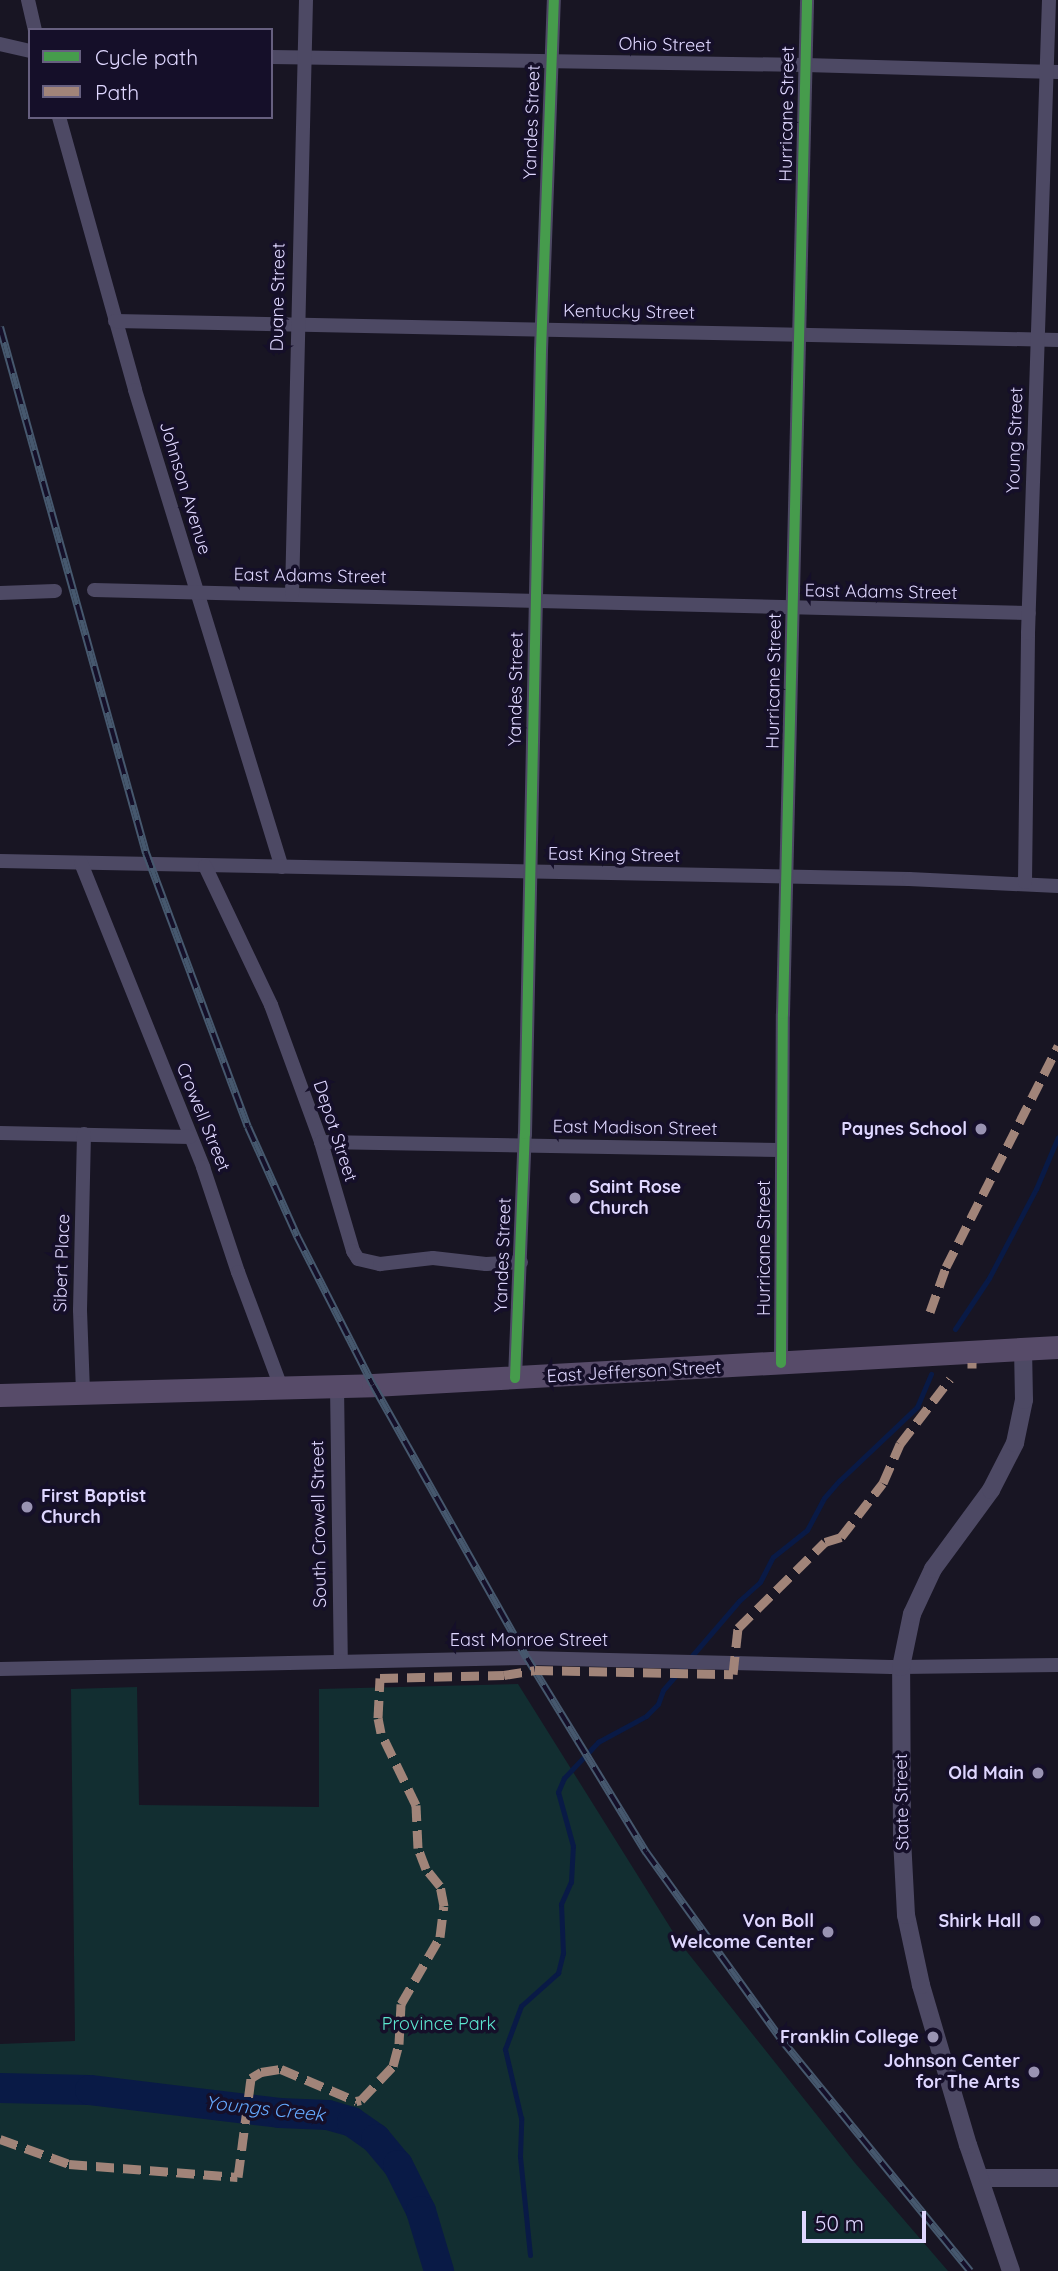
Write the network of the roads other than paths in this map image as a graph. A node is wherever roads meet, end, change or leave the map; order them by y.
1 (28, 0) edge
2 (306, 0) edge
3 (554, 0) edge
4 (807, 0) edge
5 (1049, 0) edge
6 (35, 28) edge
7 (0, 44) edge
8 (28, 51) edge
9 (273, 57) edge
10 (303, 57) junction
11 (552, 62) junction
12 (805, 65) junction
13 (1053, 72) edge
14 (60, 119) edge
15 (115, 321) junction
16 (296, 324) junction
17 (542, 330) junction
18 (801, 335) junction
19 (1038, 339) junction
20 (1058, 340) edge
21 (94, 590) dead end
22 (55, 591) dead end
23 (197, 592) junction
24 (0, 593) edge
25 (292, 594) junction
26 (536, 602) junction
27 (793, 608) junction
28 (1029, 613) junction
29 (0, 862) edge
30 (81, 863) junction
31 (205, 866) junction
32 (282, 867) junction
33 (529, 872) junction
34 (786, 878) junction
35 (1025, 882) junction
36 (1058, 886) edge
37 (0, 1133) edge
38 (84, 1134) junction
39 (190, 1137) junction
40 (321, 1142) junction
41 (525, 1145) junction
42 (781, 1150) junction
43 (521, 1262) junction
44 (1058, 1346) edge
45 (1023, 1349) junction
46 (781, 1363) junction
47 (515, 1378) junction
48 (337, 1386) junction
49 (281, 1387) junction
50 (83, 1392) junction
51 (0, 1395) edge
52 (341, 1661) junction
53 (1058, 1665) edge
54 (901, 1667) junction
55 (0, 1668) edge
56 (980, 2178) junction
57 (1058, 2178) edge
58 (1012, 2271) edge

1 - 6 street
2 - 10 street, Duane Street
3 - 11 street, Yandes Street
4 - 12 street, Hurricane Street
5 - 13 street, Young Street
7 - 8 street
9 - 10 street, Ohio Street
10 - 11 street, Ohio Street
10 - 16 street, Duane Street
11 - 12 street, Ohio Street
11 - 17 street, Yandes Street
12 - 13 street, Ohio Street
12 - 18 street, Hurricane Street
13 - 19 street, Young Street
14 - 15 street, Johnson Avenue
15 - 16 street, Kentucky Street
15 - 23 street, Johnson Avenue
16 - 17 street, Kentucky Street
16 - 25 street, Duane Street
17 - 18 street, Kentucky Street
17 - 26 street, Yandes Street
18 - 19 street, Kentucky Street
18 - 27 street, Hurricane Street
19 - 20 street, Kentucky Street
19 - 28 street, Young Street
21 - 23 street, East Adams Street
22 - 24 street
23 - 25 street, East Adams Street
23 - 32 street, Johnson Avenue
25 - 26 street, East Adams Street
26 - 27 street, East Adams Street
26 - 33 street, Yandes Street
27 - 28 street, East Adams Street
27 - 34 street, Hurricane Street
28 - 35 street, Young Street
29 - 30 street, East King Street
30 - 31 street, East King Street
30 - 39 street, Crowell Street
31 - 32 street, East King Street
31 - 40 street, Depot Street
32 - 33 street, East King Street
33 - 34 street, East King Street
33 - 41 street, Yandes Street
34 - 35 street, East King Street
34 - 42 street, Hurricane Street
35 - 36 street, East King Street
37 - 38 street
38 - 39 street
38 - 50 street, Sibert Place
39 - 49 street, Crowell Street
40 - 41 street, East Madison Street
40 - 43 street, Depot Street
41 - 42 street, East Madison Street
41 - 43 street, Yandes Street
42 - 46 street, Hurricane Street
43 - 47 street, Yandes Street
44 - 45 main road, East Jefferson Street
45 - 46 main road, East Jefferson Street
45 - 54 street, State Street
46 - 47 main road, East Jefferson Street
47 - 48 main road, East Jefferson Street
48 - 49 main road, East Jefferson Street
48 - 52 street, South Crowell Street
49 - 50 main road, East Jefferson Street
50 - 51 main road, East Jefferson Street
52 - 54 street, East Monroe Street
52 - 55 street, East Monroe Street
53 - 54 street, East Monroe Street
54 - 56 street, State Street
56 - 57 street
56 - 58 street, State Street

